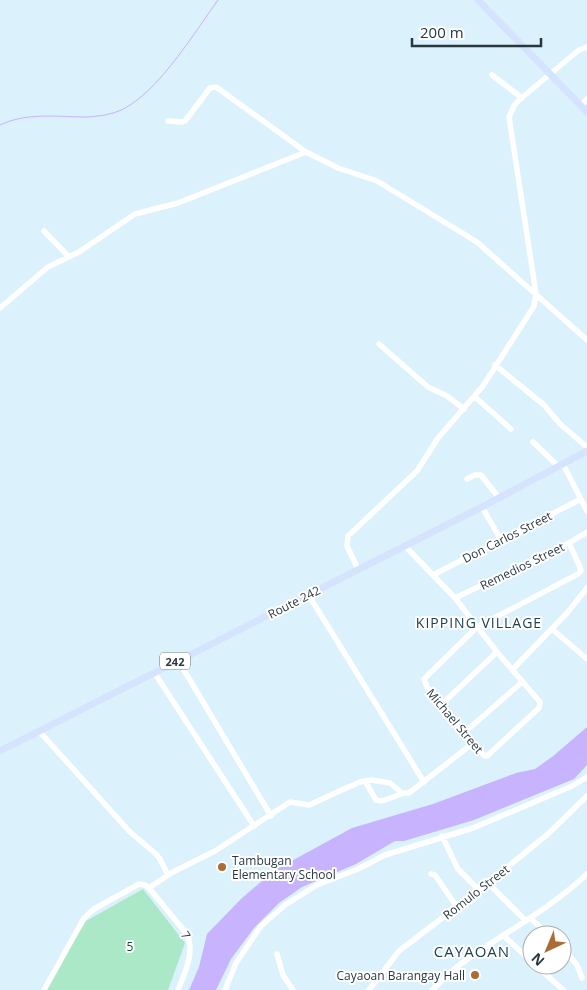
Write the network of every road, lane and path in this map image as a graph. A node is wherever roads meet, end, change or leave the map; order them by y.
1 (478, 0) edge
2 (587, 47) edge
3 (550, 74) junction
4 (492, 75) dead end
5 (522, 98) junction
6 (587, 99) edge
7 (580, 105) junction
8 (587, 112) edge
9 (168, 121) dead end
10 (306, 152) junction
11 (44, 231) dead end
12 (69, 257) junction
13 (536, 294) junction
14 (0, 308) edge
15 (587, 340) edge
16 (379, 344) dead end
17 (495, 365) junction
18 (475, 397) junction
19 (464, 409) junction
20 (511, 429) dead end
21 (533, 442) dead end
22 (587, 447) edge
23 (587, 451) edge
24 (561, 465) junction
25 (467, 479) dead end
26 (500, 498) junction
27 (581, 499) junction
28 (482, 507) junction
29 (587, 511) edge
30 (587, 532) edge
31 (501, 540) junction
32 (569, 543) junction
33 (405, 546) junction
34 (358, 569) junction
35 (433, 575) junction
36 (587, 588) edge
37 (308, 594) junction
38 (455, 598) junction
39 (477, 627) junction
40 (552, 629) junction
41 (497, 652) junction
42 (587, 659) edge
43 (178, 660) junction
44 (512, 670) junction
45 (154, 672) junction
46 (522, 682) junction
47 (442, 704) junction
48 (39, 731) junction
49 (464, 733) junction
50 (472, 744) junction
51 (0, 751) edge
52 (587, 777) edge
53 (365, 782) junction
54 (424, 782) junction
55 (404, 794) junction
56 (586, 800) edge
57 (271, 816) junction
58 (254, 826) junction
59 (442, 836) junction
60 (431, 874) dead end
61 (587, 874) edge
62 (168, 875) junction
63 (488, 883) junction
64 (149, 888) junction
65 (479, 890) junction
66 (457, 908) junction
67 (528, 919) junction
68 (536, 925) edge
69 (503, 935) junction
70 (522, 953) edge
71 (277, 954) dead end
72 (572, 959) edge
73 (547, 975) edge
74 (582, 978) dead end
75 (44, 990) edge
76 (178, 990) edge
77 (225, 990) edge
78 (293, 990) edge
79 (369, 990) edge
80 (432, 990) edge
81 (563, 990) edge

1 - 3 main road
2 - 3 street
3 - 5 street
3 - 7 main road
4 - 5 street
5 - 13 street
6 - 7 street
7 - 8 main road
9 - 10 street
10 - 12 street
10 - 13 street
11 - 12 street
12 - 14 street
13 - 15 street
13 - 17 street
16 - 19 street
17 - 18 street
17 - 22 street
18 - 19 street
18 - 20 street
19 - 34 street
21 - 24 street
23 - 24 main road, Route 242 / 242
24 - 26 main road, Route 242 / 242
24 - 27 street
25 - 26 street
26 - 28 main road, Route 242 / 242
27 - 29 street
27 - 31 street, Don Carlos Street
28 - 31 street
28 - 33 main road, Route 242 / 242
30 - 32 street, Remedios Street
31 - 35 street, Don Carlos Street
32 - 38 street, Remedios Street
32 - 39 street
33 - 34 main road, Route 242 / 242
33 - 35 street
34 - 37 main road, Route 242 / 242
35 - 38 street
36 - 40 street
37 - 43 main road, Route 242 / 242
37 - 54 street
38 - 39 street
39 - 41 street
39 - 47 street, Michael Street
40 - 42 street
40 - 44 street
41 - 44 street
41 - 47 street
43 - 45 main road, Route 242 / 242
43 - 57 street
44 - 46 street
45 - 48 main road, Route 242 / 242
45 - 58 street
46 - 49 street
46 - 50 street, Michael Street
47 - 49 street, Michael Street
48 - 51 main road, Route 242 / 242
48 - 62 street
49 - 50 street, Michael Street
50 - 54 street
52 - 59 street
53 - 55 street
53 - 55 street
53 - 57 street
54 - 55 street
56 - 63 street, Romulo Street
57 - 58 street
58 - 62 street
59 - 65 street
59 - 77 street
60 - 66 street
61 - 67 street
62 - 64 street
63 - 65 street, Romulo Street
63 - 67 street
64 - 75 street
64 - 76 street, 7
65 - 66 street, Romulo Street
66 - 79 street, Romulo Street
67 - 68 street
67 - 69 street
69 - 70 street
69 - 80 street
71 - 78 street
72 - 74 street
73 - 81 street

